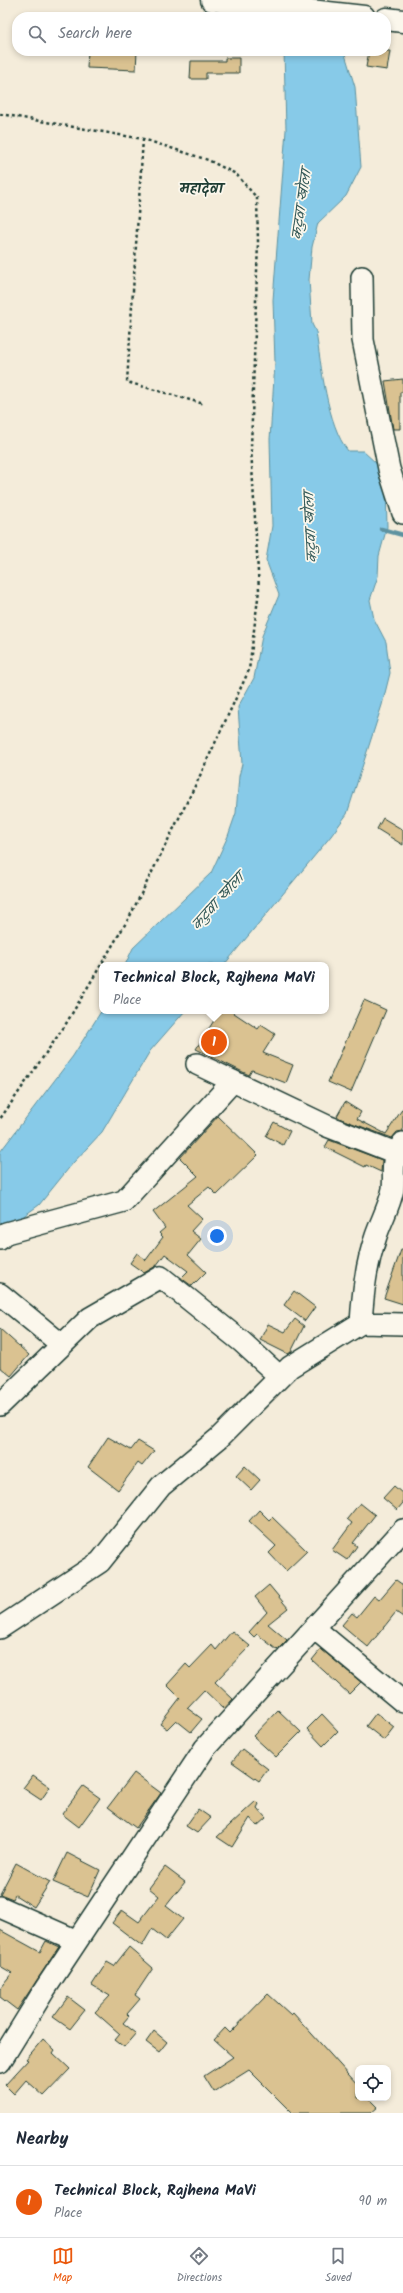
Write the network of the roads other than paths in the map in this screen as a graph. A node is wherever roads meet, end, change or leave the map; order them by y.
1 (212, 0) edge
2 (319, 12) edge
3 (362, 277) dead end
4 (403, 513) edge
5 (197, 1064) dead end
6 (233, 1082) junction
7 (399, 1148) edge
8 (0, 1239) edge
9 (0, 1294) edge
10 (361, 1323) junction
11 (403, 1324) edge
12 (62, 1345) junction
13 (279, 1376) junction
14 (0, 1406) edge
15 (403, 1530) edge
16 (0, 1628) edge
17 (314, 1628) junction
18 (403, 1702) edge
19 (2, 1905) edge
20 (77, 1941) junction
21 (0, 2062) edge

1 - 2 main road
3 - 4 street
5 - 6 street
6 - 7 street
6 - 8 street
7 - 10 street
9 - 12 street
10 - 11 street
10 - 13 street
12 - 13 street
12 - 14 street
13 - 16 street
15 - 17 street
17 - 18 street
17 - 20 street
19 - 20 street
20 - 21 street

